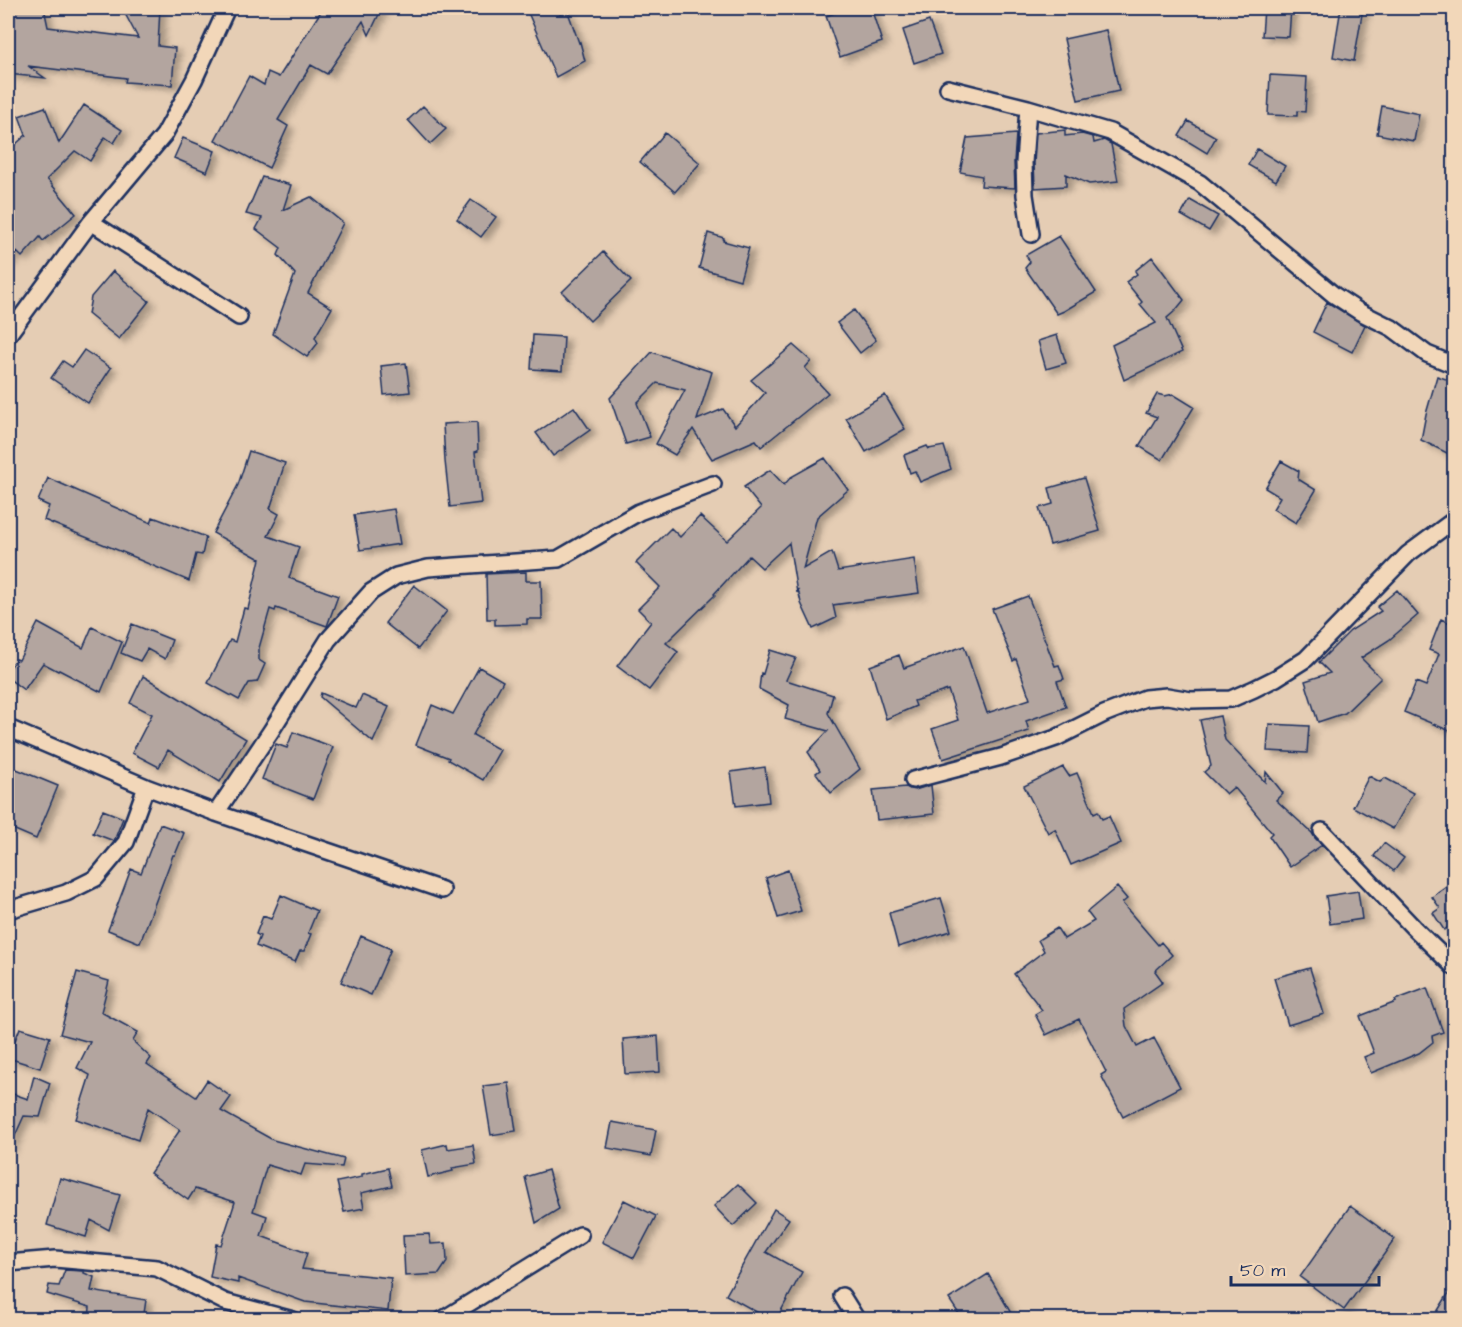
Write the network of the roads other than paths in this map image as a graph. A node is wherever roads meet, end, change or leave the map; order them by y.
1 (223, 9) edge
2 (948, 88) dead end
3 (1028, 108) junction
4 (91, 222) junction
5 (1030, 234) dead end
6 (239, 317) dead end
7 (8, 335) edge
8 (1455, 365) edge
9 (713, 484) dead end
10 (1455, 520) edge
11 (8, 728) edge
12 (913, 780) dead end
13 (146, 787) junction
14 (216, 813) junction
15 (1322, 831) dead end
16 (442, 890) dead end
17 (8, 910) edge
18 (1455, 967) edge
19 (580, 1235) dead end
20 (8, 1263) edge
21 (842, 1296) dead end
22 (293, 1320) edge
23 (442, 1320) edge
24 (858, 1320) edge

1 - 4 street
2 - 3 street
3 - 5 street
3 - 8 street
4 - 6 street
4 - 7 street
9 - 14 street
10 - 12 street
11 - 13 street
13 - 14 street
13 - 17 street
14 - 16 street
15 - 18 street
19 - 23 street
20 - 22 street
21 - 24 street

